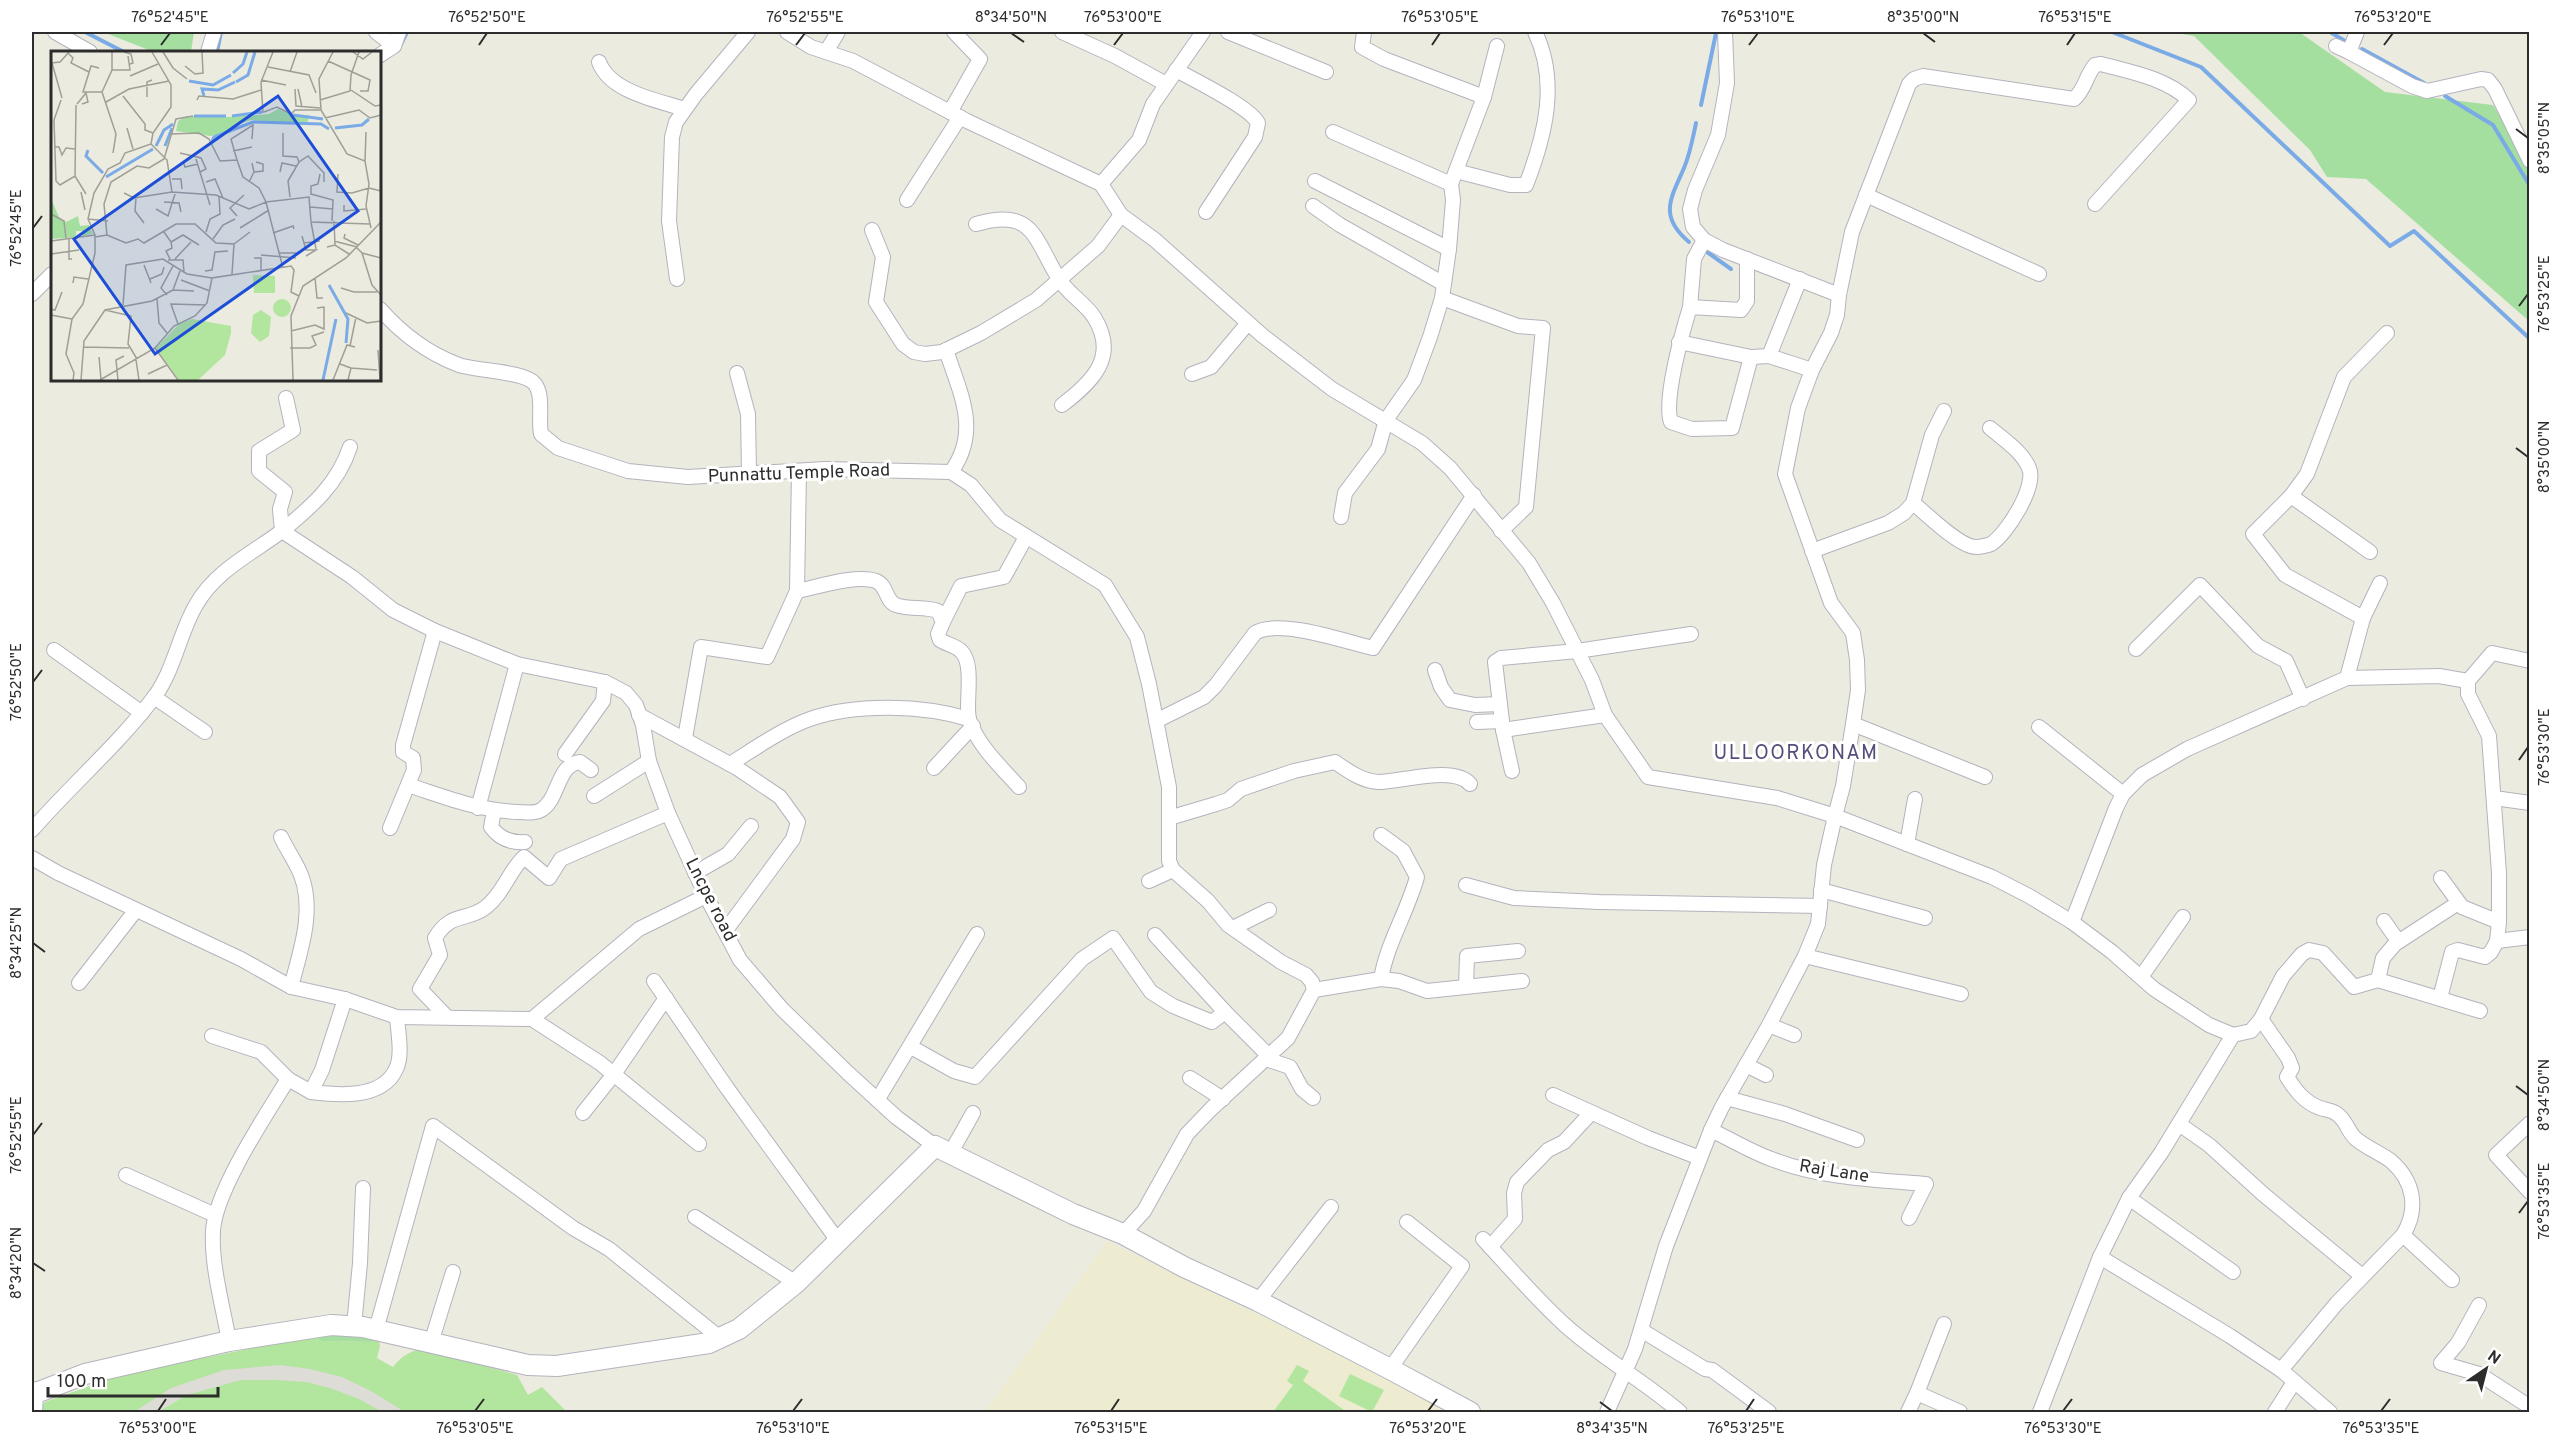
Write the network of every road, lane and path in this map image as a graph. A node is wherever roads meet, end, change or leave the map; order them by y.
1 (54, 32) edge
2 (214, 32) edge
3 (376, 32) edge
4 (399, 32) edge
5 (748, 32) edge
6 (787, 32) edge
7 (838, 32) edge
8 (954, 32) edge
9 (1062, 32) edge
10 (1203, 32) edge
11 (1228, 32) edge
12 (1364, 32) edge
13 (1535, 32) edge
14 (1725, 32) edge
15 (2357, 32) edge
16 (394, 46) junction
17 (1497, 46) dead end
18 (88, 51) edge
19 (208, 51) edge
20 (826, 52) junction
21 (381, 54) edge
22 (599, 62) dead end
23 (1176, 70) junction
24 (1326, 72) dead end
25 (1166, 84) junction
26 (1484, 97) junction
27 (684, 109) junction
28 (955, 115) junction
29 (1333, 132) dead end
30 (2529, 161) edge
31 (1454, 178) junction
32 (1315, 181) dead end
33 (1101, 184) junction
34 (1866, 195) junction
35 (907, 200) dead end
36 (2095, 204) dead end
37 (1313, 206) dead end
38 (1206, 212) dead end
39 (1121, 215) junction
40 (976, 224) dead end
41 (872, 230) dead end
42 (1704, 240) junction
43 (1449, 249) junction
44 (1747, 259) junction
45 (2039, 274) dead end
46 (51, 275) edge
47 (677, 279) dead end
48 (1800, 279) junction
49 (1060, 281) junction
50 (1443, 291) junction
51 (32, 294) edge
52 (1839, 295) junction
53 (1690, 307) junction
54 (381, 310) edge
55 (1248, 323) junction
56 (2387, 333) dead end
57 (1679, 342) junction
58 (946, 350) junction
59 (1769, 356) junction
60 (1751, 357) junction
61 (1812, 370) junction
62 (737, 373) dead end
63 (1192, 374) dead end
64 (286, 398) dead end
65 (1062, 405) dead end
66 (1944, 411) dead end
67 (1386, 420) junction
68 (1990, 428) dead end
69 (350, 447) dead end
70 (799, 471) junction
71 (951, 472) junction
72 (749, 473) junction
73 (1474, 495) junction
74 (2291, 496) junction
75 (1913, 503) junction
76 (1341, 517) dead end
77 (282, 531) junction
78 (1502, 531) junction
79 (1026, 537) junction
80 (1812, 551) junction
81 (2370, 552) dead end
82 (2380, 583) dead end
83 (797, 591) junction
84 (2363, 618) junction
85 (943, 622) junction
86 (435, 631) junction
87 (1691, 634) dead end
88 (2136, 649) dead end
89 (54, 650) dead end
90 (1577, 651) junction
91 (2529, 661) edge
92 (518, 664) junction
93 (1435, 670) dead end
94 (2347, 678) junction
95 (2468, 681) junction
96 (605, 682) junction
97 (154, 697) junction
98 (2303, 699) junction
99 (1500, 704) junction
100 (142, 713) junction
101 (639, 715) junction
102 (1605, 715) junction
103 (1156, 721) junction
104 (971, 722) junction
105 (1477, 722) dead end
106 (1853, 724) junction
107 (1502, 725) junction
108 (2039, 727) dead end
109 (205, 732) dead end
110 (684, 738) junction
111 (565, 754) dead end
112 (649, 761) junction
113 (730, 764) junction
114 (934, 768) dead end
115 (591, 770) dead end
116 (1512, 771) dead end
117 (1985, 777) dead end
118 (1470, 784) dead end
119 (408, 785) junction
120 (1019, 788) dead end
121 (2123, 794) junction
122 (594, 796) dead end
123 (2494, 798) junction
124 (1915, 799) dead end
125 (2529, 803) edge
126 (478, 808) junction
127 (494, 811) junction
128 (668, 813) junction
129 (1835, 816) junction
130 (1169, 818) junction
131 (751, 826) dead end
132 (390, 828) dead end
133 (32, 830) edge
134 (1381, 835) dead end
135 (281, 837) dead end
136 (525, 842) dead end
137 (1907, 844) junction
138 (32, 858) edge
139 (1173, 870) junction
140 (696, 873) junction
141 (2441, 878) dead end
142 (1149, 881) dead end
143 (1466, 885) dead end
144 (1821, 890) junction
145 (706, 896) junction
146 (2458, 903) junction
147 (1820, 906) junction
148 (136, 910) junction
149 (1269, 910) dead end
150 (2183, 917) dead end
151 (1924, 918) dead end
152 (2384, 921) dead end
153 (2072, 922) junction
154 (2499, 922) junction
155 (1233, 928) junction
156 (726, 930) junction
157 (977, 934) dead end
158 (1155, 935) dead end
159 (2529, 937) edge
160 (2497, 940) junction
161 (2398, 941) junction
162 (1518, 951) dead end
163 (1805, 956) junction
164 (2141, 977) junction
165 (1381, 979) junction
166 (2378, 980) junction
167 (654, 981) dead end
168 (1522, 981) dead end
169 (79, 983) dead end
170 (1466, 986) junction
171 (291, 987) junction
172 (1314, 990) junction
173 (1961, 994) dead end
174 (666, 998) junction
175 (2440, 998) junction
176 (345, 999) junction
177 (2480, 1011) dead end
178 (1225, 1012) junction
179 (397, 1017) junction
180 (447, 1017) junction
181 (532, 1018) junction
182 (2261, 1019) junction
183 (1770, 1025) junction
184 (1794, 1035) dead end
185 (2233, 1035) junction
186 (212, 1036) dead end
187 (911, 1047) junction
188 (1267, 1057) junction
189 (1746, 1065) junction
190 (614, 1074) junction
191 (1766, 1075) dead end
192 (1190, 1078) dead end
193 (288, 1079) junction
194 (311, 1092) junction
195 (1553, 1095) dead end
196 (1313, 1098) dead end
197 (1727, 1098) junction
198 (878, 1099) junction
199 (1223, 1099) junction
200 (583, 1113) dead end
201 (973, 1113) dead end
202 (1591, 1113) junction
203 (2529, 1123) edge
204 (2180, 1124) junction
205 (1711, 1130) junction
206 (1857, 1140) dead end
207 (699, 1144) dead end
208 (943, 1150) junction
209 (1700, 1158) junction
210 (126, 1175) dead end
211 (363, 1188) dead end
212 (2529, 1192) edge
213 (2129, 1198) junction
214 (1331, 1206) dead end
215 (215, 1215) junction
216 (695, 1217) dead end
217 (1909, 1218) dead end
218 (1407, 1222) dead end
219 (1124, 1234) junction
220 (2403, 1235) junction
221 (838, 1241) junction
222 (2100, 1257) junction
223 (453, 1272) dead end
224 (2233, 1272) dead end
225 (2362, 1276) junction
226 (2452, 1280) dead end
227 (796, 1283) junction
228 (1258, 1301) junction
229 (2479, 1305) dead end
230 (1944, 1324) dead end
231 (354, 1326) junction
232 (376, 1330) junction
233 (1641, 1330) junction
234 (720, 1338) junction
235 (229, 1341) junction
236 (430, 1343) junction
237 (1625, 1369) junction
238 (1390, 1370) junction
239 (2281, 1370) junction
240 (2294, 1382) junction
241 (1917, 1394) junction
242 (34, 1399) edge
243 (2529, 1407) edge
244 (1470, 1413) edge
245 (1607, 1413) edge
246 (1680, 1413) edge
247 (1769, 1413) edge
248 (1908, 1413) edge
249 (1960, 1413) edge
250 (2040, 1413) edge
251 (2275, 1413) edge
252 (2330, 1413) edge

1 - 18 street
2 - 19 street
3 - 16 street
4 - 16 street
5 - 27 street
6 - 20 street
7 - 20 street
8 - 28 street
9 - 25 street
10 - 23 street
11 - 24 street
12 - 26 street
13 - 31 street
14 - 42 street
15 - 30 street
16 - 21 street
17 - 26 street
20 - 28 street
22 - 27 street
23 - 25 street
23 - 38 street
25 - 33 street
26 - 31 street
27 - 47 street
28 - 33 street
28 - 35 street
29 - 31 street
31 - 43 street
32 - 43 street
33 - 39 street
34 - 36 street
34 - 45 street
34 - 52 street
37 - 50 street
39 - 49 street
39 - 55 street
40 - 49 street
41 - 58 street
42 - 44 street
42 - 53 street
43 - 50 street
44 - 48 street
44 - 53 street
46 - 51 street
48 - 52 street
48 - 59 street
49 - 58 street
49 - 65 street
50 - 67 street
50 - 78 street
52 - 61 street
53 - 57 street
54 - 72 street, Punnattu Temple Road
55 - 63 street
55 - 67 street
56 - 74 street
57 - 60 street
57 - 60 street
58 - 71 street
59 - 60 street
59 - 61 street
61 - 80 street
62 - 72 street
64 - 77 street
66 - 75 street
67 - 73 street
67 - 76 street
68 - 75 street
69 - 77 street
70 - 71 street, Punnattu Temple Road
70 - 72 street, Punnattu Temple Road
70 - 83 street
71 - 79 street
73 - 78 street
73 - 103 street
74 - 81 street
74 - 84 street
75 - 80 street
77 - 86 street, Lncpe road
77 - 97 street
78 - 90 street
79 - 85 street
79 - 103 street
80 - 106 street
82 - 84 street
83 - 85 street
83 - 110 street
84 - 94 street
85 - 104 street
86 - 92 street, Lncpe road
86 - 119 street
87 - 90 street
88 - 98 street
89 - 100 street
90 - 99 street
90 - 102 street
91 - 95 street
92 - 96 street, Lncpe road
92 - 126 street
93 - 99 street
94 - 95 street
94 - 98 street
95 - 123 street
96 - 101 street, Lncpe road
96 - 111 street
97 - 100 street
97 - 109 street
98 - 121 street
99 - 107 street
100 - 133 street
101 - 110 street
101 - 112 street, Lncpe road
102 - 107 street
102 - 129 street
103 - 130 street
104 - 113 street
104 - 114 street
104 - 120 street
105 - 107 street
106 - 117 street
106 - 129 street
107 - 116 street
108 - 121 street
110 - 113 street
112 - 122 street
112 - 128 street, Lncpe road
113 - 156 street
115 - 127 street
118 - 130 street
119 - 126 street
119 - 132 street
121 - 153 street
123 - 125 street
123 - 154 street
124 - 137 street
126 - 127 street
127 - 136 street
128 - 140 street, Lncpe road
128 - 180 street
129 - 137 street
129 - 144 street
130 - 139 street
131 - 140 street
134 - 165 street
135 - 171 street
137 - 153 street
138 - 148 street
139 - 142 street
139 - 155 street
140 - 145 street, Lncpe road
141 - 146 street
143 - 147 street
144 - 147 street
144 - 151 street
145 - 156 street, Lncpe road
145 - 181 street
146 - 154 street
146 - 161 street
147 - 163 street
148 - 169 street
148 - 171 street
149 - 155 street
150 - 164 street
152 - 161 street
153 - 164 street
154 - 160 street
155 - 172 street
156 - 198 street, Lncpe road
157 - 187 street
158 - 178 street
159 - 160 street
160 - 175 street
161 - 166 street
162 - 170 street
163 - 173 street
163 - 183 street
164 - 185 street
165 - 170 street
165 - 172 street
166 - 175 street
166 - 182 street
167 - 174 street
168 - 170 street
171 - 176 street
172 - 188 street
174 - 190 street
174 - 221 street
175 - 177 street
176 - 179 street
176 - 194 street
178 - 187 street
178 - 188 street
179 - 180 street
179 - 194 street
180 - 181 street
181 - 190 street
182 - 185 street
182 - 220 street
183 - 184 street
183 - 189 street
185 - 204 street
186 - 193 street
187 - 198 street
188 - 196 street
188 - 199 street
189 - 191 street
189 - 197 street
190 - 200 street
190 - 207 street
192 - 199 street
193 - 194 street
193 - 215 street
195 - 202 street
197 - 205 street
197 - 206 street
198 - 208 street, Lncpe road
199 - 219 street
201 - 208 street
202 - 209 street
202 - 237 street
203 - 212 street
204 - 213 street
204 - 225 street
205 - 209 street
205 - 217 street, Raj Lane
208 - 219 street
208 - 221 street
209 - 233 street
210 - 215 street
211 - 231 street
213 - 222 street
213 - 224 street
214 - 228 street
215 - 235 street
216 - 227 street
218 - 238 street
219 - 228 street
220 - 225 street
220 - 226 street
221 - 227 street
222 - 239 street
222 - 250 street
223 - 236 street
225 - 239 street
227 - 234 street
228 - 238 street
229 - 243 street
230 - 241 street
231 - 232 street
231 - 235 street
232 - 234 street
232 - 236 street
233 - 237 street
233 - 247 street
234 - 236 street
235 - 242 street
237 - 245 street
237 - 246 street
238 - 244 street
239 - 240 street
240 - 251 street
240 - 252 street
241 - 248 street
241 - 249 street

